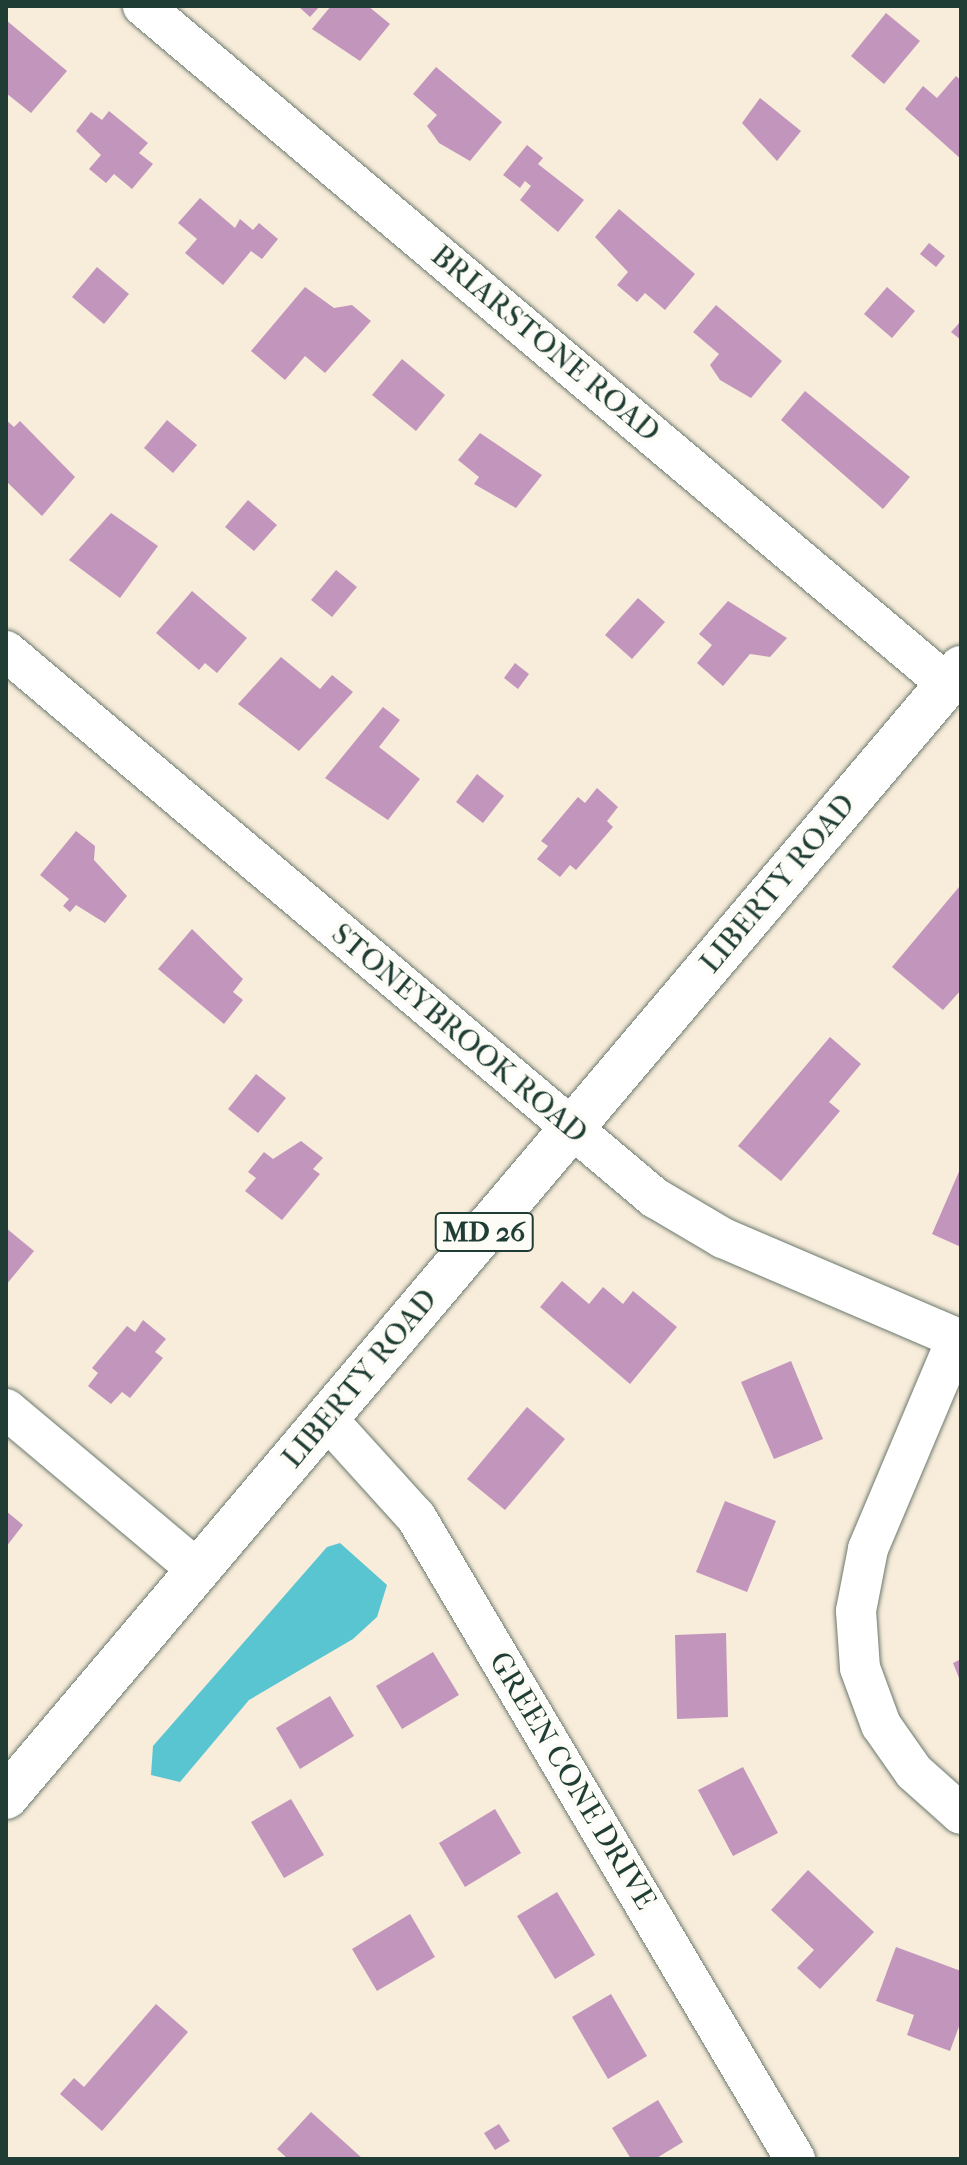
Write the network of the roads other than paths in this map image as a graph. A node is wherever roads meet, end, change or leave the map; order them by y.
1 (143, 6) edge
2 (6, 651) edge
3 (954, 676) edge
4 (571, 1129) junction
5 (959, 1339) edge
6 (6, 1409) edge
7 (327, 1419) junction
8 (199, 1571) junction
9 (6, 1797) edge
10 (961, 1814) edge
11 (795, 2159) edge

1 - 3 street, BRIARSTONE ROAD
2 - 4 street, STONEYBROOK ROAD
3 - 4 main road, LIBERTY ROAD / MD 26
4 - 5 street, STONEYBROOK ROAD
4 - 7 main road, LIBERTY ROAD / MD 26
5 - 10 street
6 - 8 street
7 - 8 main road, LIBERTY ROAD / MD 26
7 - 11 street, GREEN CONE DRIVE
8 - 9 main road, LIBERTY ROAD / MD 26

